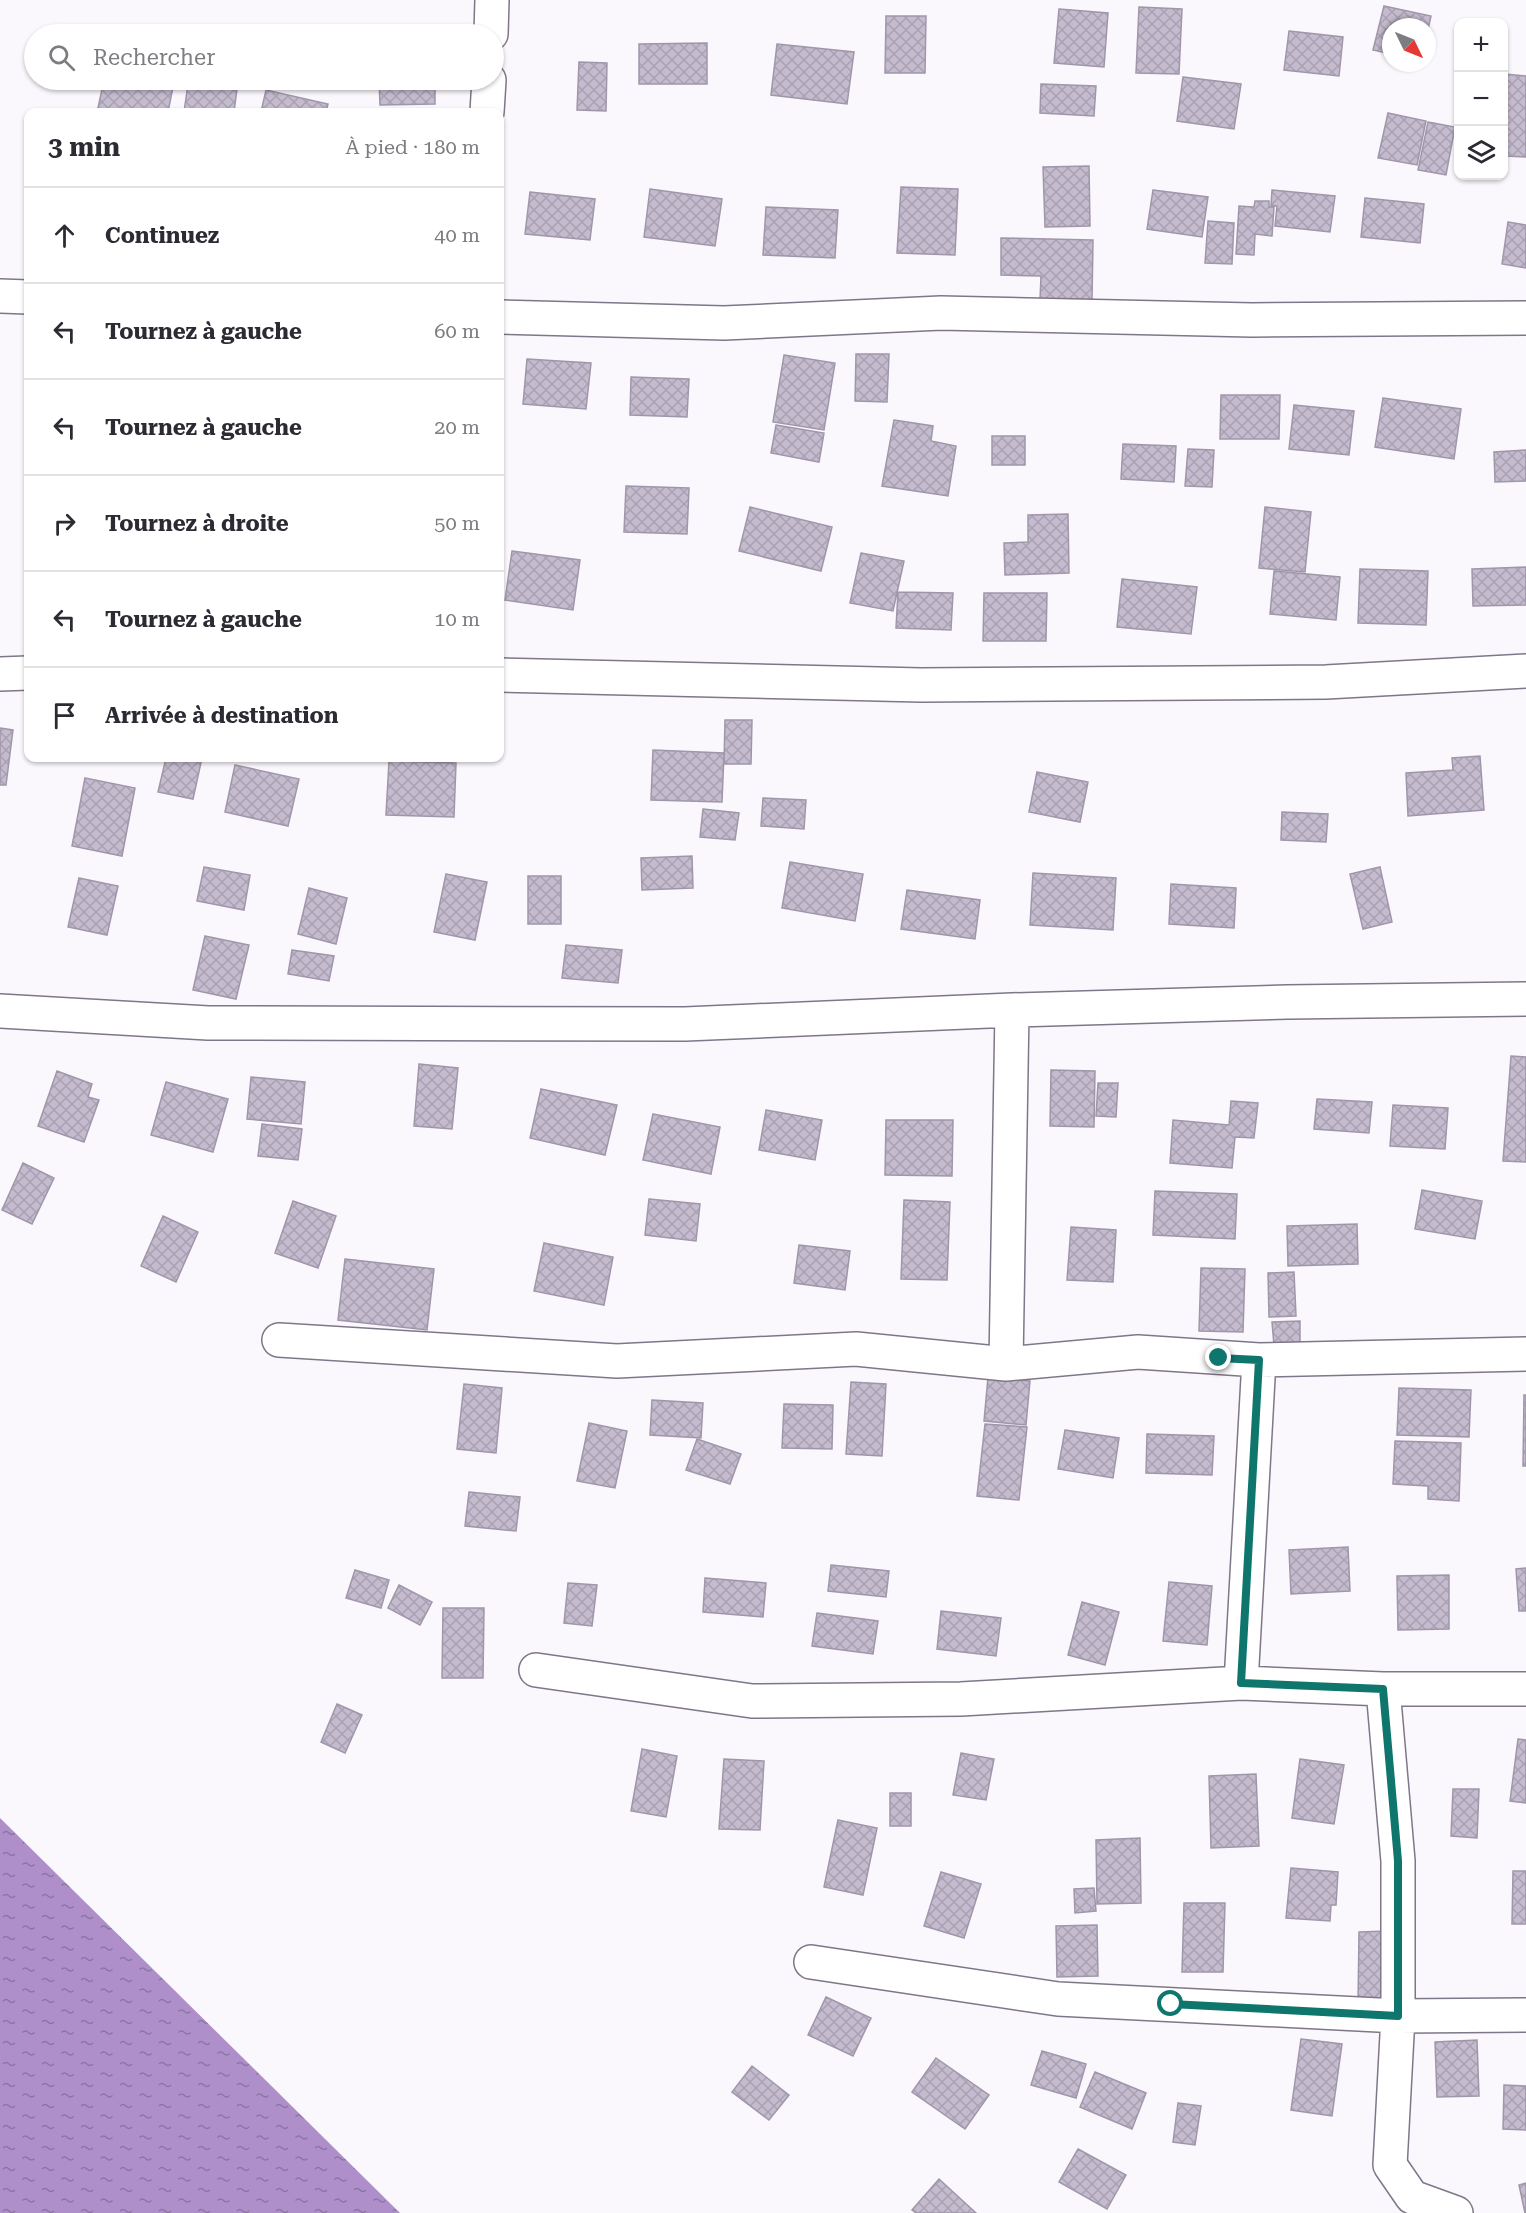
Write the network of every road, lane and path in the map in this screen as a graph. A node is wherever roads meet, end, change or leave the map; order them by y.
1 (492, 0) edge
2 (491, 24) edge
3 (488, 90) edge
4 (487, 108) edge
5 (0, 296) edge
6 (24, 297) edge
7 (504, 316) edge
8 (1526, 318) edge
9 (1526, 671) edge
10 (24, 673) edge
11 (0, 674) edge
12 (504, 675) edge
13 (1526, 999) edge
14 (1012, 1010) junction
15 (0, 1011) edge
16 (279, 1340) dead end
17 (1526, 1354) edge
18 (1259, 1360) junction
19 (1006, 1364) junction
20 (536, 1670) dead end
21 (1241, 1683) junction
22 (1383, 1689) junction
23 (1526, 1689) edge
24 (811, 1962) dead end
25 (1526, 2015) edge
26 (1398, 2016) junction
27 (1456, 2213) edge

1 - 2 street
3 - 4 street
5 - 6 street
7 - 8 street
9 - 12 street
10 - 11 street
13 - 14 street
14 - 15 street
14 - 19 street
16 - 19 street
17 - 18 street
18 - 19 street
18 - 21 street
20 - 21 street
21 - 22 street
22 - 23 street
22 - 26 street
24 - 26 street
25 - 26 street
26 - 27 street

